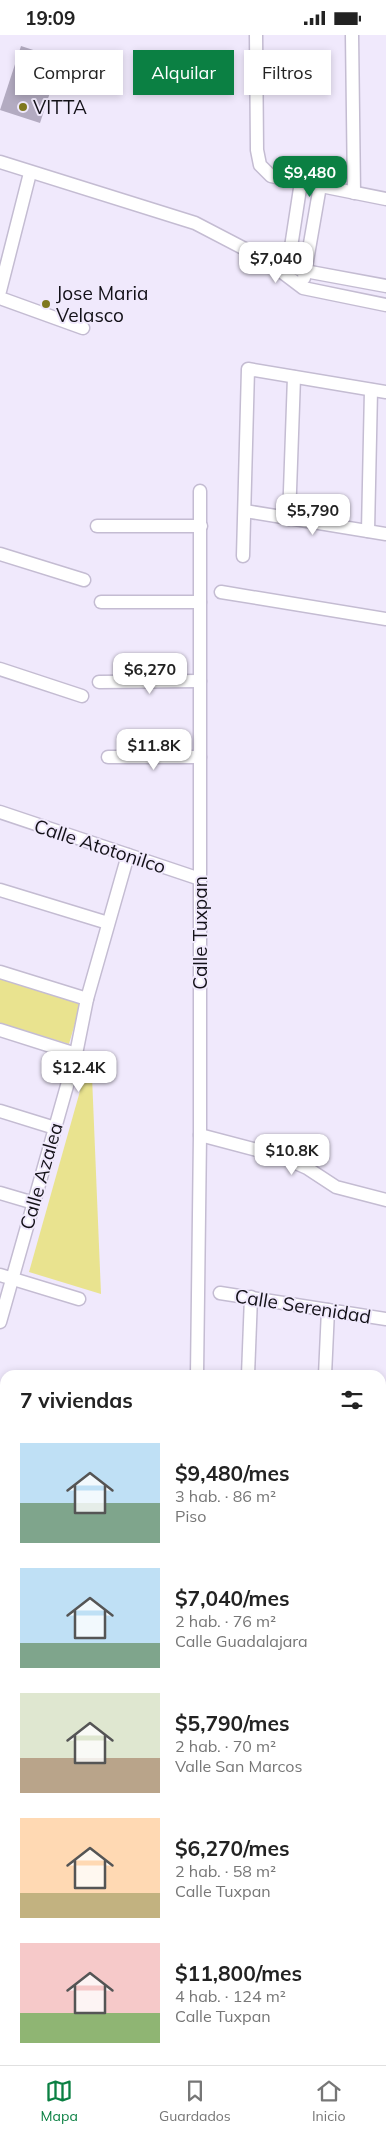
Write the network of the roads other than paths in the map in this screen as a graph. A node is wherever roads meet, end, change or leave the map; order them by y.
1 (256, 35) edge
2 (352, 35) edge
3 (0, 162) edge
4 (30, 173) junction
5 (301, 182) junction
6 (320, 186) junction
7 (354, 193) junction
8 (386, 199) edge
9 (288, 270) junction
10 (305, 271) junction
11 (386, 287) edge
12 (303, 288) junction
13 (0, 291) edge
14 (0, 298) edge
15 (386, 305) edge
16 (82, 328) dead end
17 (294, 377) junction
18 (371, 390) junction
19 (386, 392) edge
20 (200, 491) dead end
21 (244, 511) junction
22 (289, 519) junction
23 (97, 526) dead end
24 (200, 526) junction
25 (368, 531) junction
26 (386, 534) edge
27 (0, 554) edge
28 (243, 556) dead end
29 (84, 580) dead end
30 (221, 592) dead end
31 (101, 602) dead end
32 (200, 602) junction
33 (386, 619) edge
34 (0, 669) edge
35 (200, 681) junction
36 (99, 682) dead end
37 (82, 696) dead end
38 (108, 757) dead end
39 (200, 757) junction
40 (0, 812) edge
41 (128, 855) junction
42 (200, 879) junction
43 (0, 890) edge
44 (108, 923) junction
45 (0, 972) edge
46 (87, 999) junction
47 (0, 1030) edge
48 (76, 1054) junction
49 (0, 1111) edge
50 (55, 1128) junction
51 (200, 1135) junction
52 (0, 1193) edge
53 (386, 1200) edge
54 (34, 1203) junction
55 (6, 1276) edge
56 (220, 1293) dead end
57 (250, 1297) junction
58 (79, 1299) dead end
59 (328, 1310) junction
60 (386, 1319) edge
61 (0, 1322) edge
62 (197, 1370) edge
63 (248, 1370) edge
64 (325, 1370) edge

1 - 5 street
2 - 7 street
3 - 4 street
4 - 9 street
4 - 13 street
5 - 6 street
5 - 9 street
6 - 7 street
6 - 10 street
7 - 8 street
9 - 10 street
9 - 12 street
10 - 11 street
10 - 12 street
12 - 15 street
14 - 16 street
17 - 18 street
17 - 21 street
17 - 22 street
18 - 19 street
18 - 25 street
20 - 24 street, Calle Tuxpan
21 - 22 street
21 - 28 street
22 - 25 street
23 - 24 street
24 - 32 street, Calle Tuxpan
25 - 26 street
27 - 29 street
30 - 33 street
31 - 32 street
32 - 35 street, Calle Tuxpan
34 - 37 street
35 - 36 street
35 - 39 street, Calle Tuxpan
38 - 39 street
39 - 42 street, Calle Tuxpan
40 - 41 street, Calle Atotonilco
41 - 42 street, Calle Atotonilco
41 - 44 street, Calle Azalea
42 - 51 street, Calle Tuxpan
43 - 44 street
44 - 46 street, Calle Azalea
45 - 46 street
46 - 48 street, Calle Azalea
47 - 48 street
48 - 50 street, Calle Azalea
49 - 50 street
50 - 54 street, Calle Azalea
51 - 53 street
51 - 62 street, Calle Tuxpan
52 - 54 street
54 - 55 street, Calle Azalea
55 - 58 street
55 - 61 street, Calle Azalea
56 - 57 street, Calle Serenidad
57 - 59 street, Calle Serenidad
57 - 63 street
59 - 60 street, Calle Serenidad
59 - 64 street

